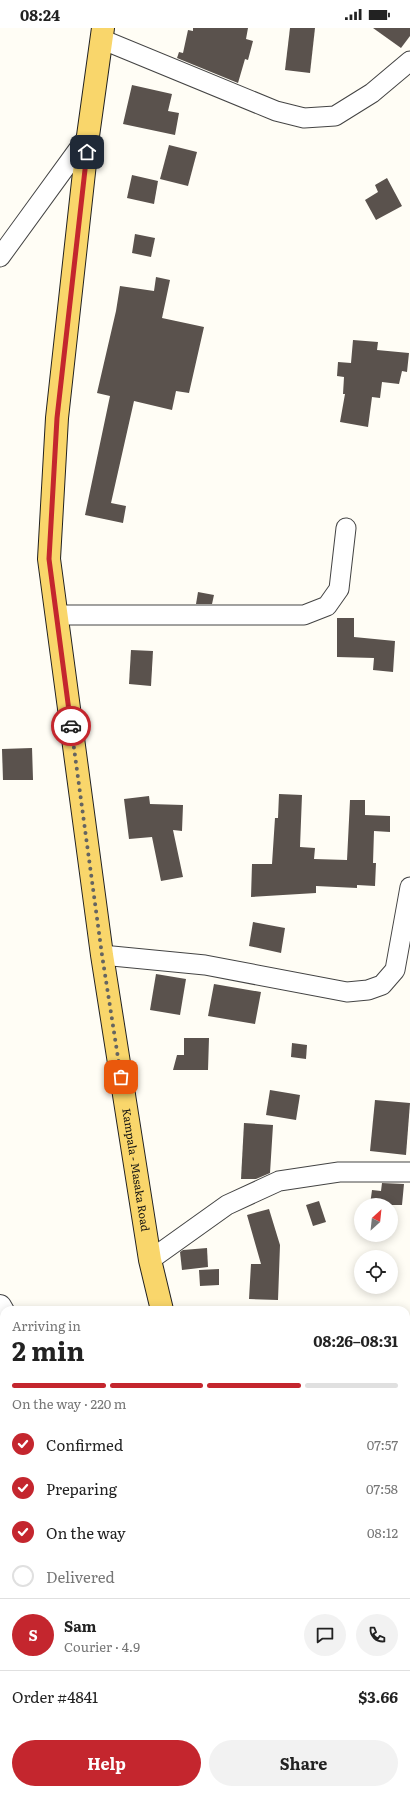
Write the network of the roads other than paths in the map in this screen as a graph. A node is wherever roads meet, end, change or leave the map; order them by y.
1 (102, 34) edge
2 (410, 61) edge
3 (88, 136) junction
4 (0, 257) edge
5 (346, 528) dead end
6 (56, 615) junction
7 (410, 887) edge
8 (408, 908) edge
9 (405, 947) edge
10 (102, 955) junction
11 (410, 1172) edge
12 (150, 1260) junction
13 (161, 1306) edge

1 - 2 street
1 - 3 main road, Kampala - Masaka Road
3 - 4 street
3 - 6 main road, Kampala - Masaka Road
5 - 6 street
6 - 10 main road, Kampala - Masaka Road
7 - 8 street
8 - 9 street
9 - 10 street
10 - 12 main road, Kampala - Masaka Road
11 - 12 street
12 - 13 main road, Kampala - Masaka Road

